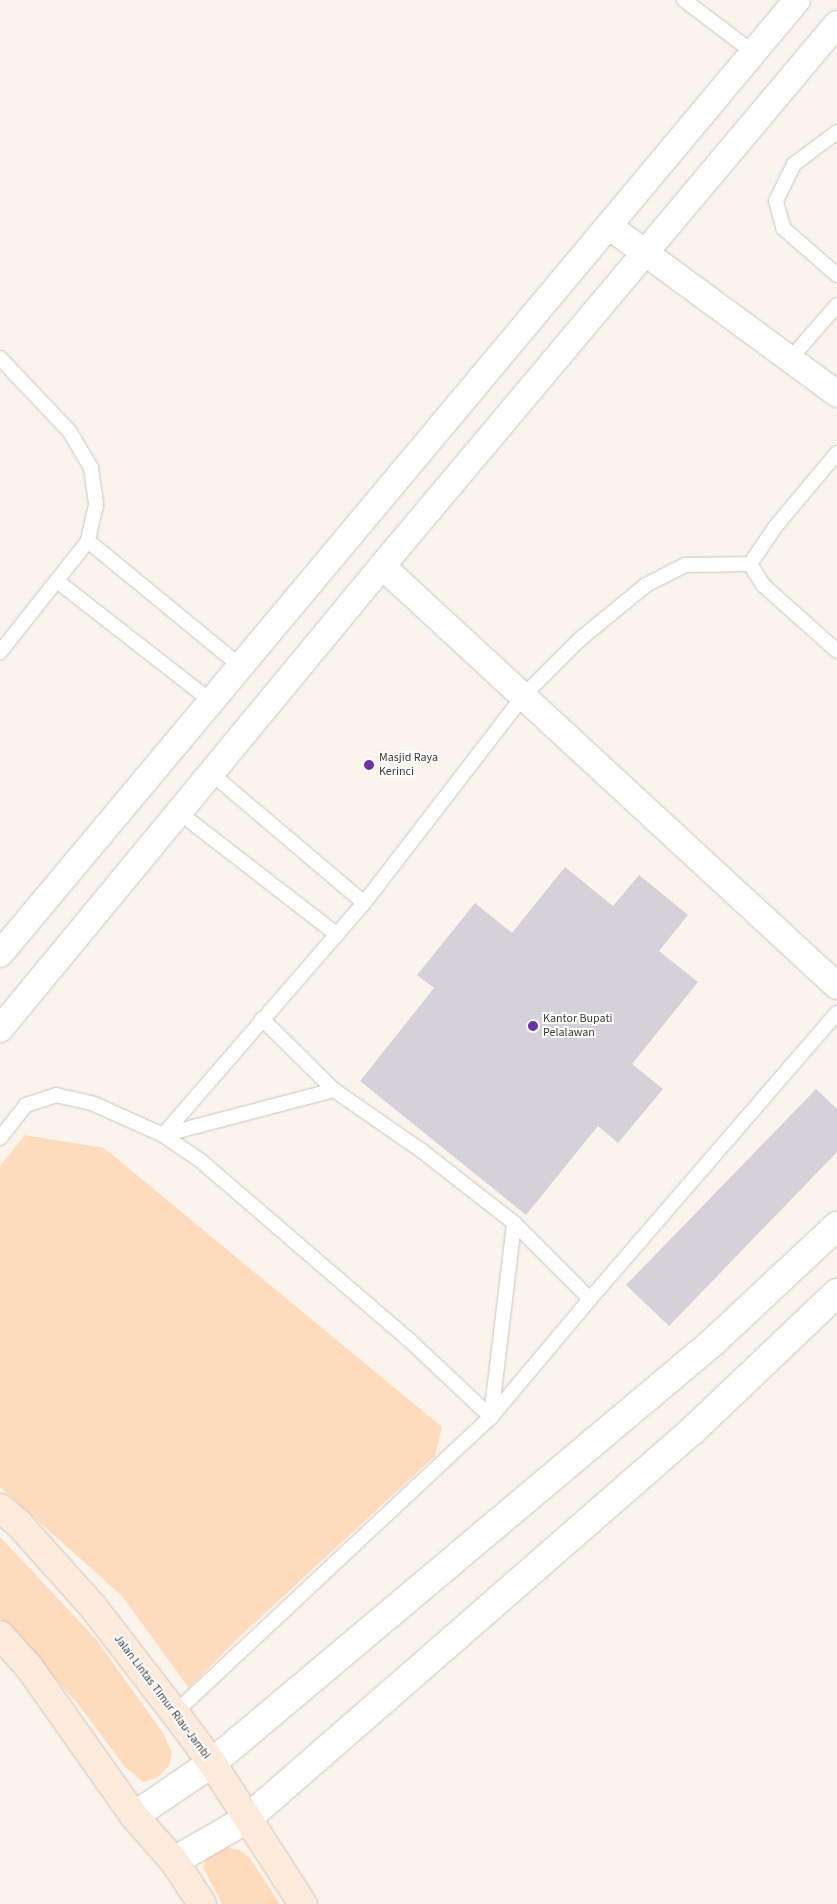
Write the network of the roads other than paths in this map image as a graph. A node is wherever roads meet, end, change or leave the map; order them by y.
1 (684, 0) edge
2 (797, 0) edge
3 (837, 24) edge
4 (754, 53) junction
5 (837, 132) edge
6 (610, 227) junction
7 (646, 255) junction
8 (837, 275) edge
9 (837, 305) edge
10 (0, 358) edge
11 (791, 358) junction
12 (837, 394) edge
13 (837, 453) edge
14 (88, 541) junction
15 (750, 564) junction
16 (382, 566) junction
17 (57, 581) junction
18 (837, 651) edge
19 (0, 652) edge
20 (239, 665) junction
21 (524, 695) junction
22 (210, 700) junction
23 (212, 774) junction
24 (181, 814) junction
25 (364, 903) junction
26 (336, 934) junction
27 (0, 954) edge
28 (837, 986) edge
29 (837, 1013) edge
30 (262, 1019) junction
31 (0, 1029) edge
32 (334, 1090) junction
33 (164, 1135) junction
34 (0, 1138) edge
35 (514, 1223) junction
36 (837, 1226) edge
37 (837, 1293) edge
38 (590, 1299) junction
39 (491, 1417) junction
40 (0, 1508) edge
41 (0, 1635) edge
42 (176, 1713) junction
43 (212, 1763) junction
44 (134, 1816) junction
45 (247, 1819) junction
46 (174, 1861) junction
47 (202, 1904) edge
48 (303, 1904) edge

1 - 4 lane
2 - 4 street
3 - 7 street
4 - 6 street
5 - 8 lane
6 - 7 street
6 - 20 street
7 - 11 street
7 - 16 street
9 - 11 lane
10 - 14 lane
11 - 12 street
13 - 15 lane
14 - 17 lane
14 - 20 lane
15 - 18 lane
15 - 21 lane
16 - 21 street
16 - 23 street
17 - 19 lane
17 - 22 lane
20 - 22 street
21 - 25 lane
21 - 28 street
22 - 27 street
23 - 24 street
23 - 25 lane
24 - 26 lane
24 - 31 street
25 - 26 lane
26 - 30 lane
29 - 38 lane
30 - 32 lane
30 - 33 lane
32 - 33 lane
32 - 35 lane
33 - 34 lane
33 - 39 lane
35 - 38 lane
35 - 39 lane
36 - 43 street
37 - 45 street
38 - 39 lane
39 - 42 lane
40 - 42 main road, Jalan Lintas Timur Riau-Jambi
41 - 44 main road
42 - 43 main road, Jalan Lintas Timur Riau-Jambi
43 - 44 street
43 - 45 main road, Jalan Lintas Timur Riau-Jambi
44 - 46 main road
45 - 46 street
45 - 48 main road, Jalan Lintas Timur Riau-Jambi
46 - 47 main road

